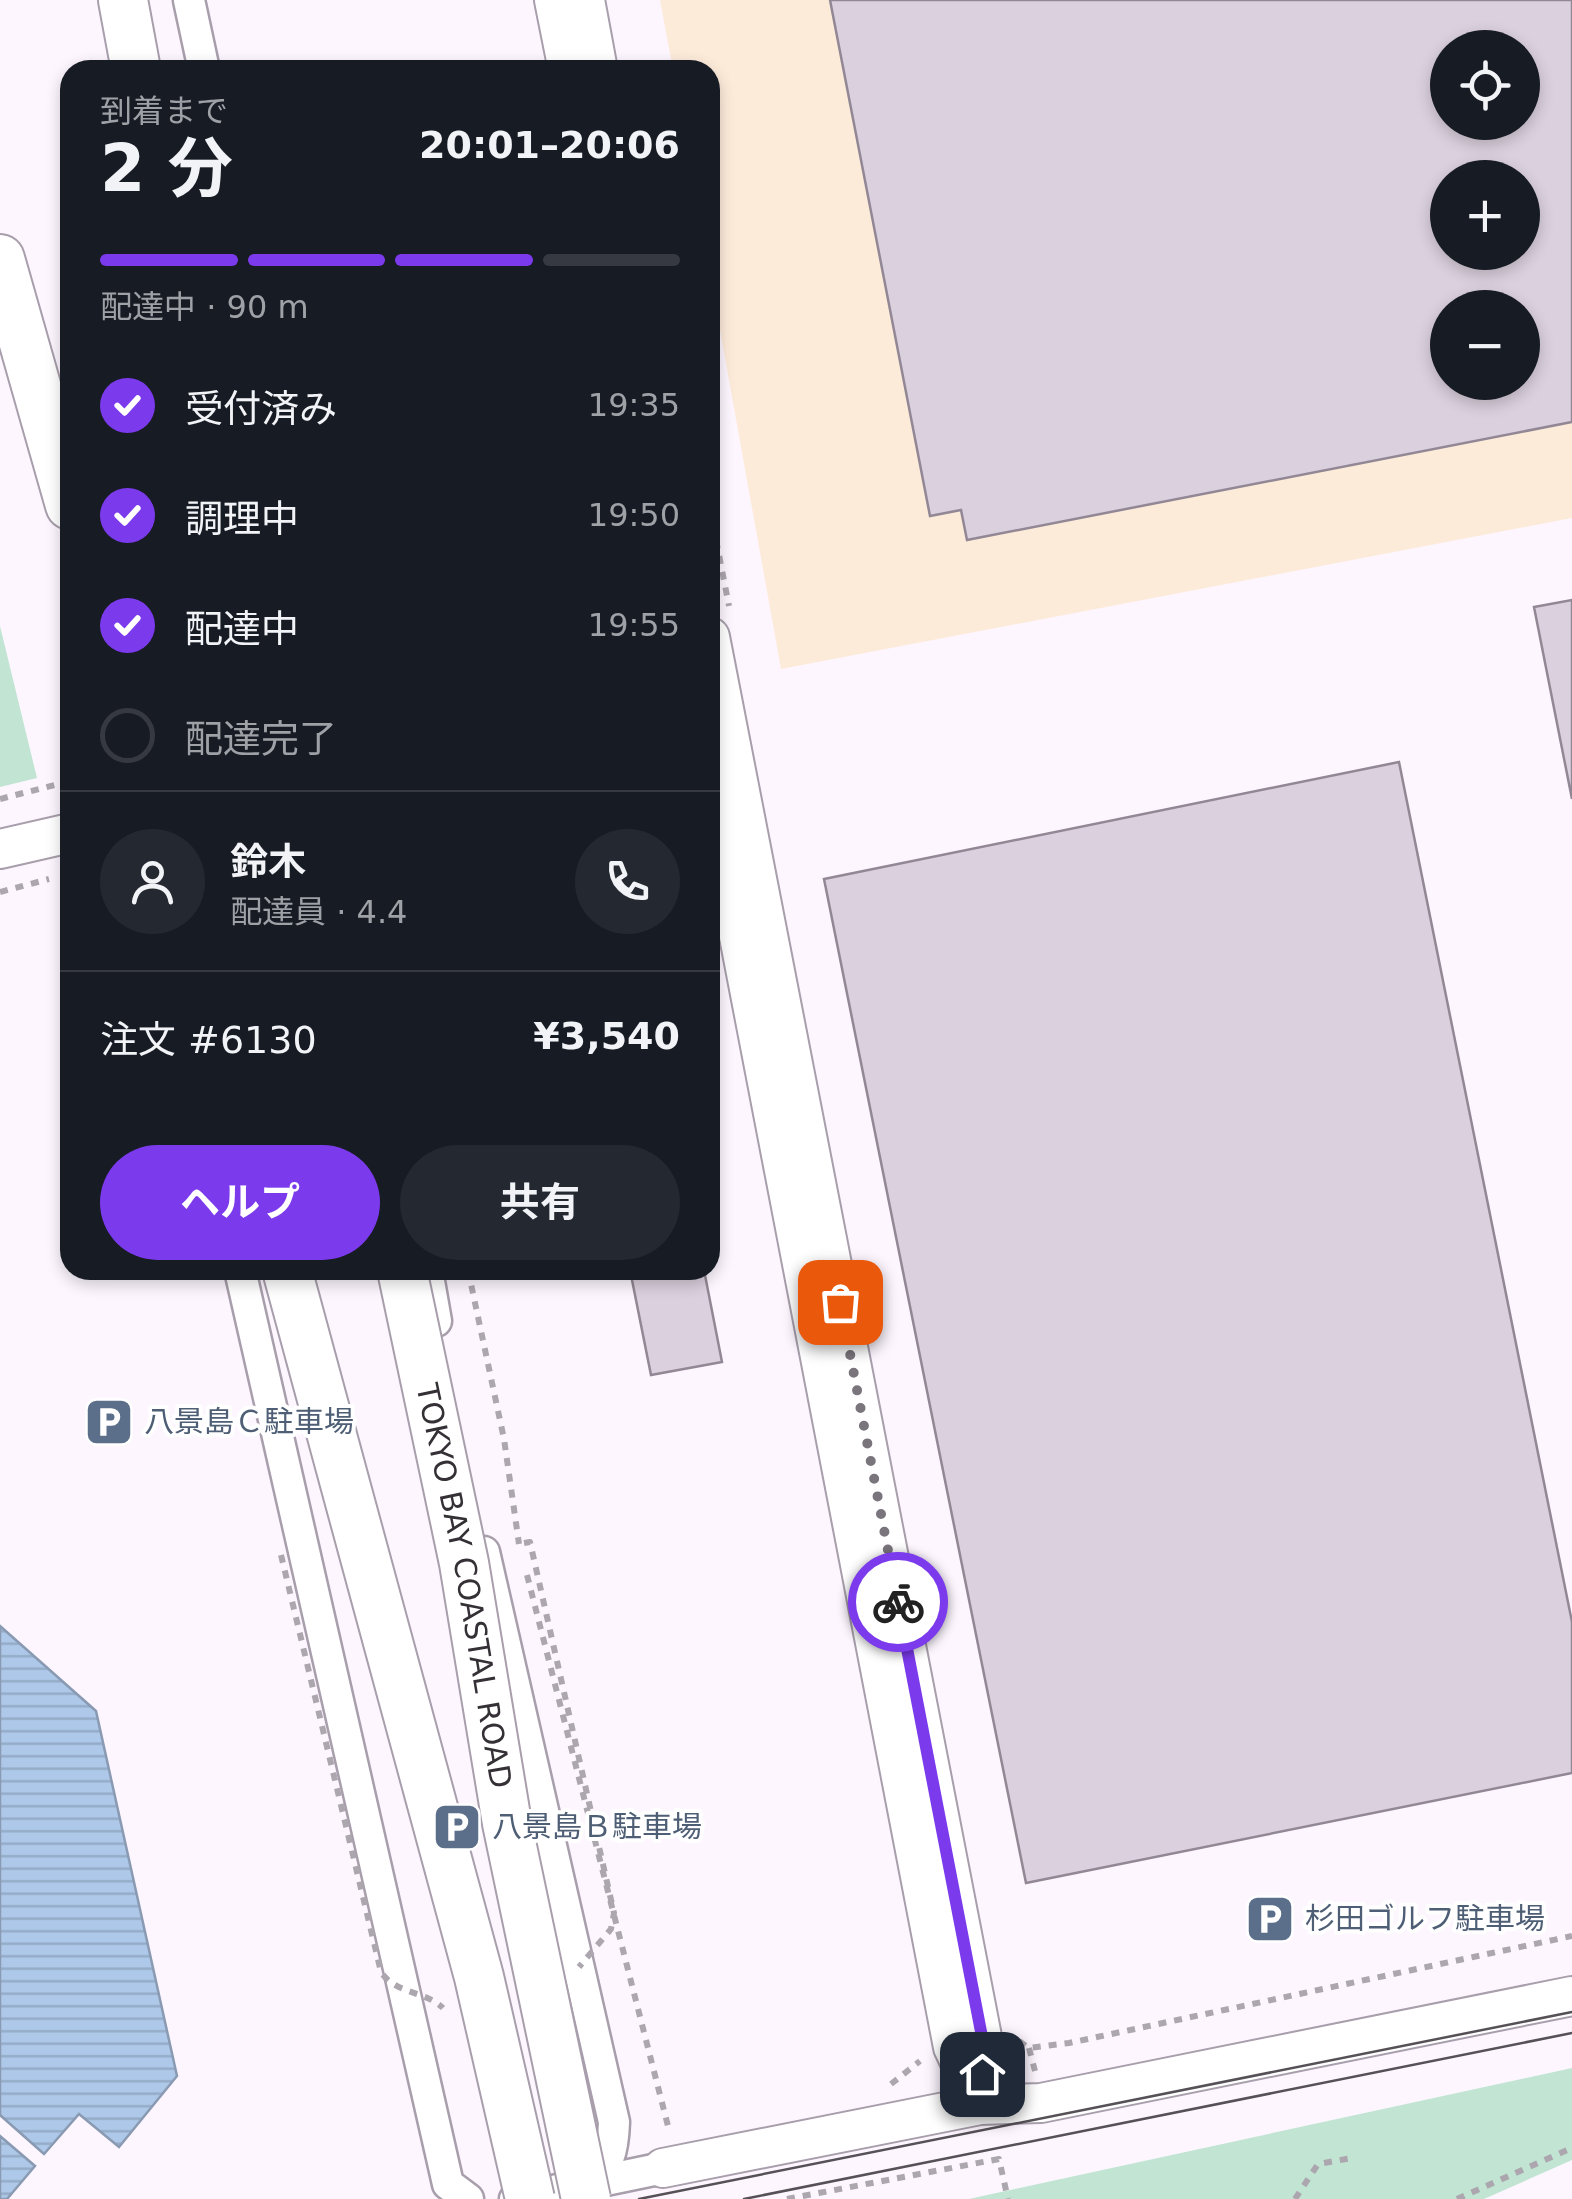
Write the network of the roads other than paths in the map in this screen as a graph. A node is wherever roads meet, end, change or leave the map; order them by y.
1 (124, 0) edge
2 (189, 0) edge
3 (554, 0) edge
4 (584, 0) edge
5 (134, 60) edge
6 (202, 60) edge
7 (566, 60) edge
8 (596, 60) edge
9 (0, 259) edge
10 (60, 470) edge
11 (720, 713) edge
12 (60, 835) edge
13 (720, 838) edge
14 (0, 850) edge
15 (242, 1280) edge
16 (289, 1280) edge
17 (404, 1280) edge
18 (429, 1280) edge
19 (1572, 1972) edge
20 (1572, 1996) edge
21 (980, 2105) junction
22 (614, 2122) junction
23 (671, 2154) junction
24 (586, 2192) edge
25 (468, 2199) edge
26 (514, 2199) edge
27 (530, 2199) edge

1 - 5 highway
2 - 6 street
3 - 7 street
4 - 8 street
9 - 10 highway
11 - 21 street
12 - 14 street
13 - 21 street
15 - 25 street
16 - 27 highway, bridge
17 - 24 highway, TOKYO BAY COASTAL ROAD, bridge
18 - 22 street
19 - 21 street
20 - 21 street
21 - 23 street
22 - 23 street
22 - 24 street
23 - 24 street
24 - 26 street

